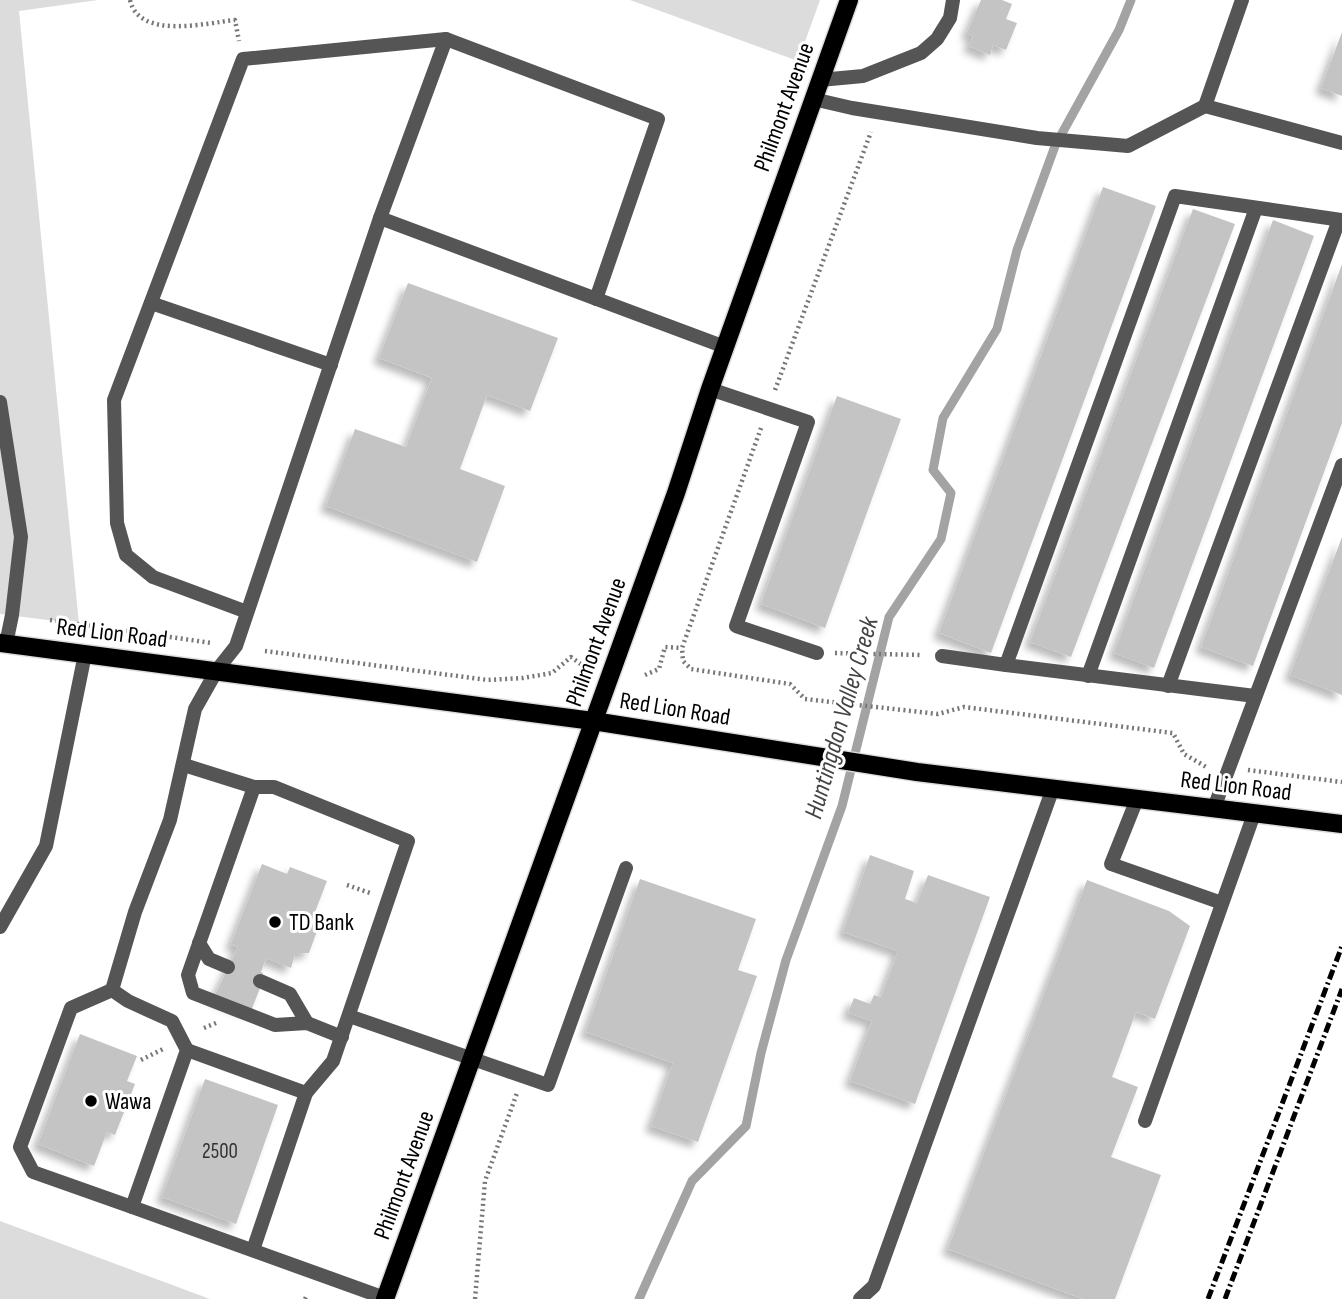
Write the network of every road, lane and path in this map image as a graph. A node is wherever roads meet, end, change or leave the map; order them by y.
1 (130, 0) edge
2 (849, 0) edge
3 (953, 0) edge
4 (1242, 0) edge
5 (446, 39) junction
6 (243, 60) junction
7 (820, 80) junction
8 (813, 100) junction
9 (1205, 106) junction
10 (872, 128) dead end
11 (1342, 143) edge
12 (1256, 208) junction
13 (380, 218) junction
14 (1341, 220) edge
15 (596, 299) junction
16 (151, 303) junction
17 (725, 347) junction
18 (331, 365) junction
19 (710, 389) junction
20 (0, 402) edge
21 (768, 409) junction
22 (1342, 465) edge
23 (247, 612) junction
24 (50, 620) dead end
25 (218, 643) dead end
26 (3, 644) edge
27 (682, 648) junction
28 (265, 651) dead end
29 (817, 653) joint
30 (85, 654) junction
31 (942, 656) joint
32 (582, 665) dead end
33 (1006, 665) junction
34 (217, 670) junction
35 (645, 675) dead end
36 (1088, 676) junction
37 (1168, 685) junction
38 (1255, 696) junction
39 (593, 721) junction
40 (184, 765) junction
41 (1229, 768) junction
42 (1342, 782) edge
43 (254, 787) junction
44 (1053, 788) junction
45 (1137, 799) junction
46 (1214, 808) junction
47 (1254, 814) junction
48 (1342, 824) edge
49 (626, 868) dead end
50 (1222, 903) junction
51 (0, 927) edge
52 (199, 943) junction
53 (228, 968) dead end
54 (260, 981) dead end
55 (112, 990) junction
56 (349, 1016) junction
57 (307, 1023) junction
58 (342, 1037) junction
59 (167, 1047) dead end
60 (187, 1050) junction
61 (472, 1059) junction
62 (141, 1060) dead end
63 (523, 1076) junction
64 (306, 1093) junction
65 (1145, 1121) dead end
66 (132, 1207) junction
67 (253, 1250) junction
68 (385, 1298) edge
69 (475, 1299) edge
70 (860, 1299) edge

1 - 6 path
2 - 7 main road, Philmont Avenue
3 - 7 lane
4 - 9 lane
5 - 6 lane
5 - 13 lane
5 - 15 lane
6 - 16 lane
7 - 8 main road, Philmont Avenue
8 - 9 lane
8 - 17 main road, Philmont Avenue
9 - 11 lane
10 - 21 path
12 - 14 lane
12 - 33 lane
12 - 36 lane
13 - 15 lane
13 - 18 lane
14 - 37 lane
15 - 17 lane
16 - 18 lane
16 - 23 lane
17 - 19 main road, Philmont Avenue
18 - 23 lane
19 - 21 lane
19 - 39 main road, Philmont Avenue
20 - 26 lane
21 - 27 path
21 - 29 lane
22 - 38 lane
23 - 34 lane
24 - 25 path
26 - 30 main road, Red Lion Road
27 - 35 path
27 - 41 path
28 - 32 path
29 - 31 path
30 - 34 main road, Red Lion Road
30 - 51 lane
31 - 33 lane
33 - 36 lane
34 - 39 main road, Red Lion Road
34 - 40 lane
36 - 37 lane
37 - 38 lane
38 - 41 lane
39 - 44 main road, Red Lion Road
39 - 61 main road, Philmont Avenue
40 - 43 lane
40 - 55 lane
41 - 42 path
41 - 46 lane
43 - 52 lane
43 - 56 lane
44 - 45 main road, Red Lion Road
44 - 70 lane
45 - 46 main road, Red Lion Road
45 - 50 lane
46 - 47 main road, Red Lion Road
47 - 48 main road, Red Lion Road
47 - 50 lane
49 - 63 lane
50 - 65 lane
52 - 53 lane
52 - 57 lane
54 - 57 lane
55 - 60 lane
55 - 66 lane
56 - 58 lane
56 - 61 lane
57 - 58 lane
58 - 64 lane
59 - 62 path
60 - 64 lane
60 - 66 lane
61 - 63 lane
61 - 68 main road, Philmont Avenue
63 - 69 path
64 - 67 lane
66 - 67 lane
67 - 68 lane

